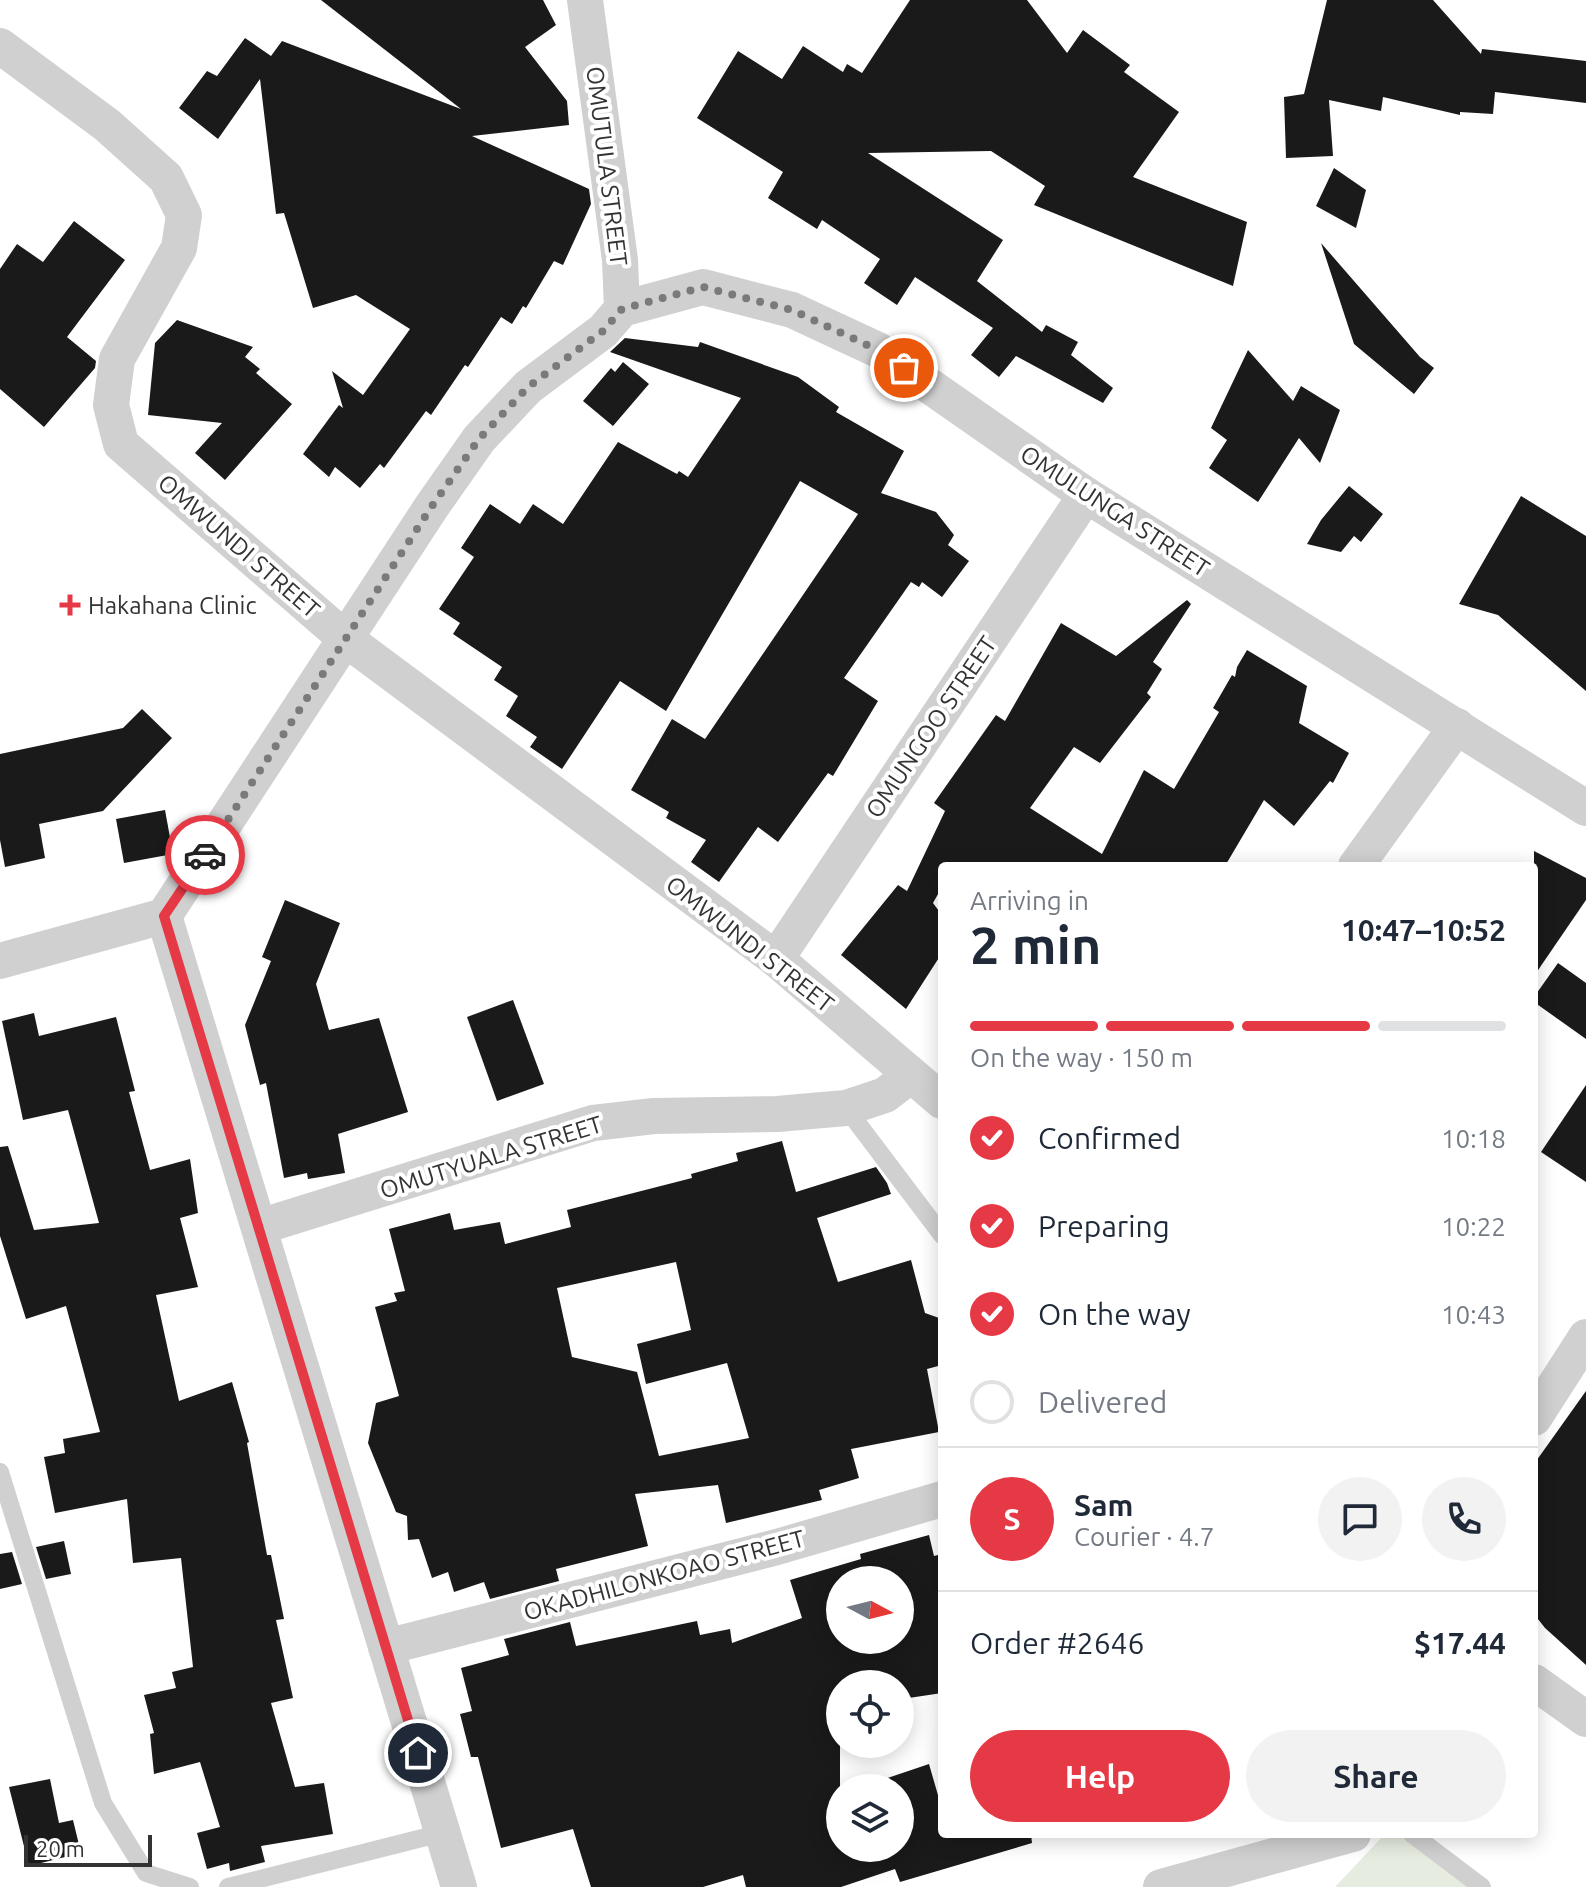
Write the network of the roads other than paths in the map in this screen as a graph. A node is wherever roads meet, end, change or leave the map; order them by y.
1 (585, 0) edge
2 (0, 46) edge
3 (622, 309) junction
4 (1086, 495) junction
5 (347, 640) junction
6 (1457, 726) junction
7 (1586, 808) edge
8 (1359, 862) edge
9 (164, 916) junction
10 (776, 959) junction
11 (0, 961) edge
12 (911, 1075) junction
13 (938, 1098) edge
14 (846, 1108) junction
15 (259, 1227) junction
16 (938, 1230) edge
17 (1586, 1337) edge
18 (1538, 1412) edge
19 (0, 1472) edge
20 (938, 1500) edge
21 (386, 1647) junction
22 (1538, 1685) edge
23 (1586, 1719) edge
24 (442, 1833) junction
25 (1339, 1838) edge
26 (1417, 1838) edge
27 (190, 1887) edge
28 (228, 1887) edge
29 (459, 1887) edge
30 (1161, 1887) edge
31 (1482, 1887) edge

1 - 3 street, OMUTULA STREET
2 - 5 street, OMWUNDI STREET
3 - 4 street, OMULUNGA STREET
3 - 5 street
4 - 6 street, OMULUNGA STREET
4 - 10 street, OMUNGOO STREET
5 - 9 street
5 - 10 street, OMWUNDI STREET
6 - 7 street, OMULUNGA STREET
6 - 8 street
9 - 11 street
9 - 15 street
10 - 12 street, OMWUNDI STREET
12 - 13 street, OMWUNDI STREET
12 - 14 street, OMUTYUALA STREET
14 - 15 street, OMUTYUALA STREET
14 - 16 lane
15 - 21 street
17 - 18 street
19 - 27 lane
20 - 21 street, OKADHILONKOAO STREET
21 - 24 street
22 - 23 street
24 - 28 lane
24 - 29 street
25 - 30 street
26 - 31 lane

